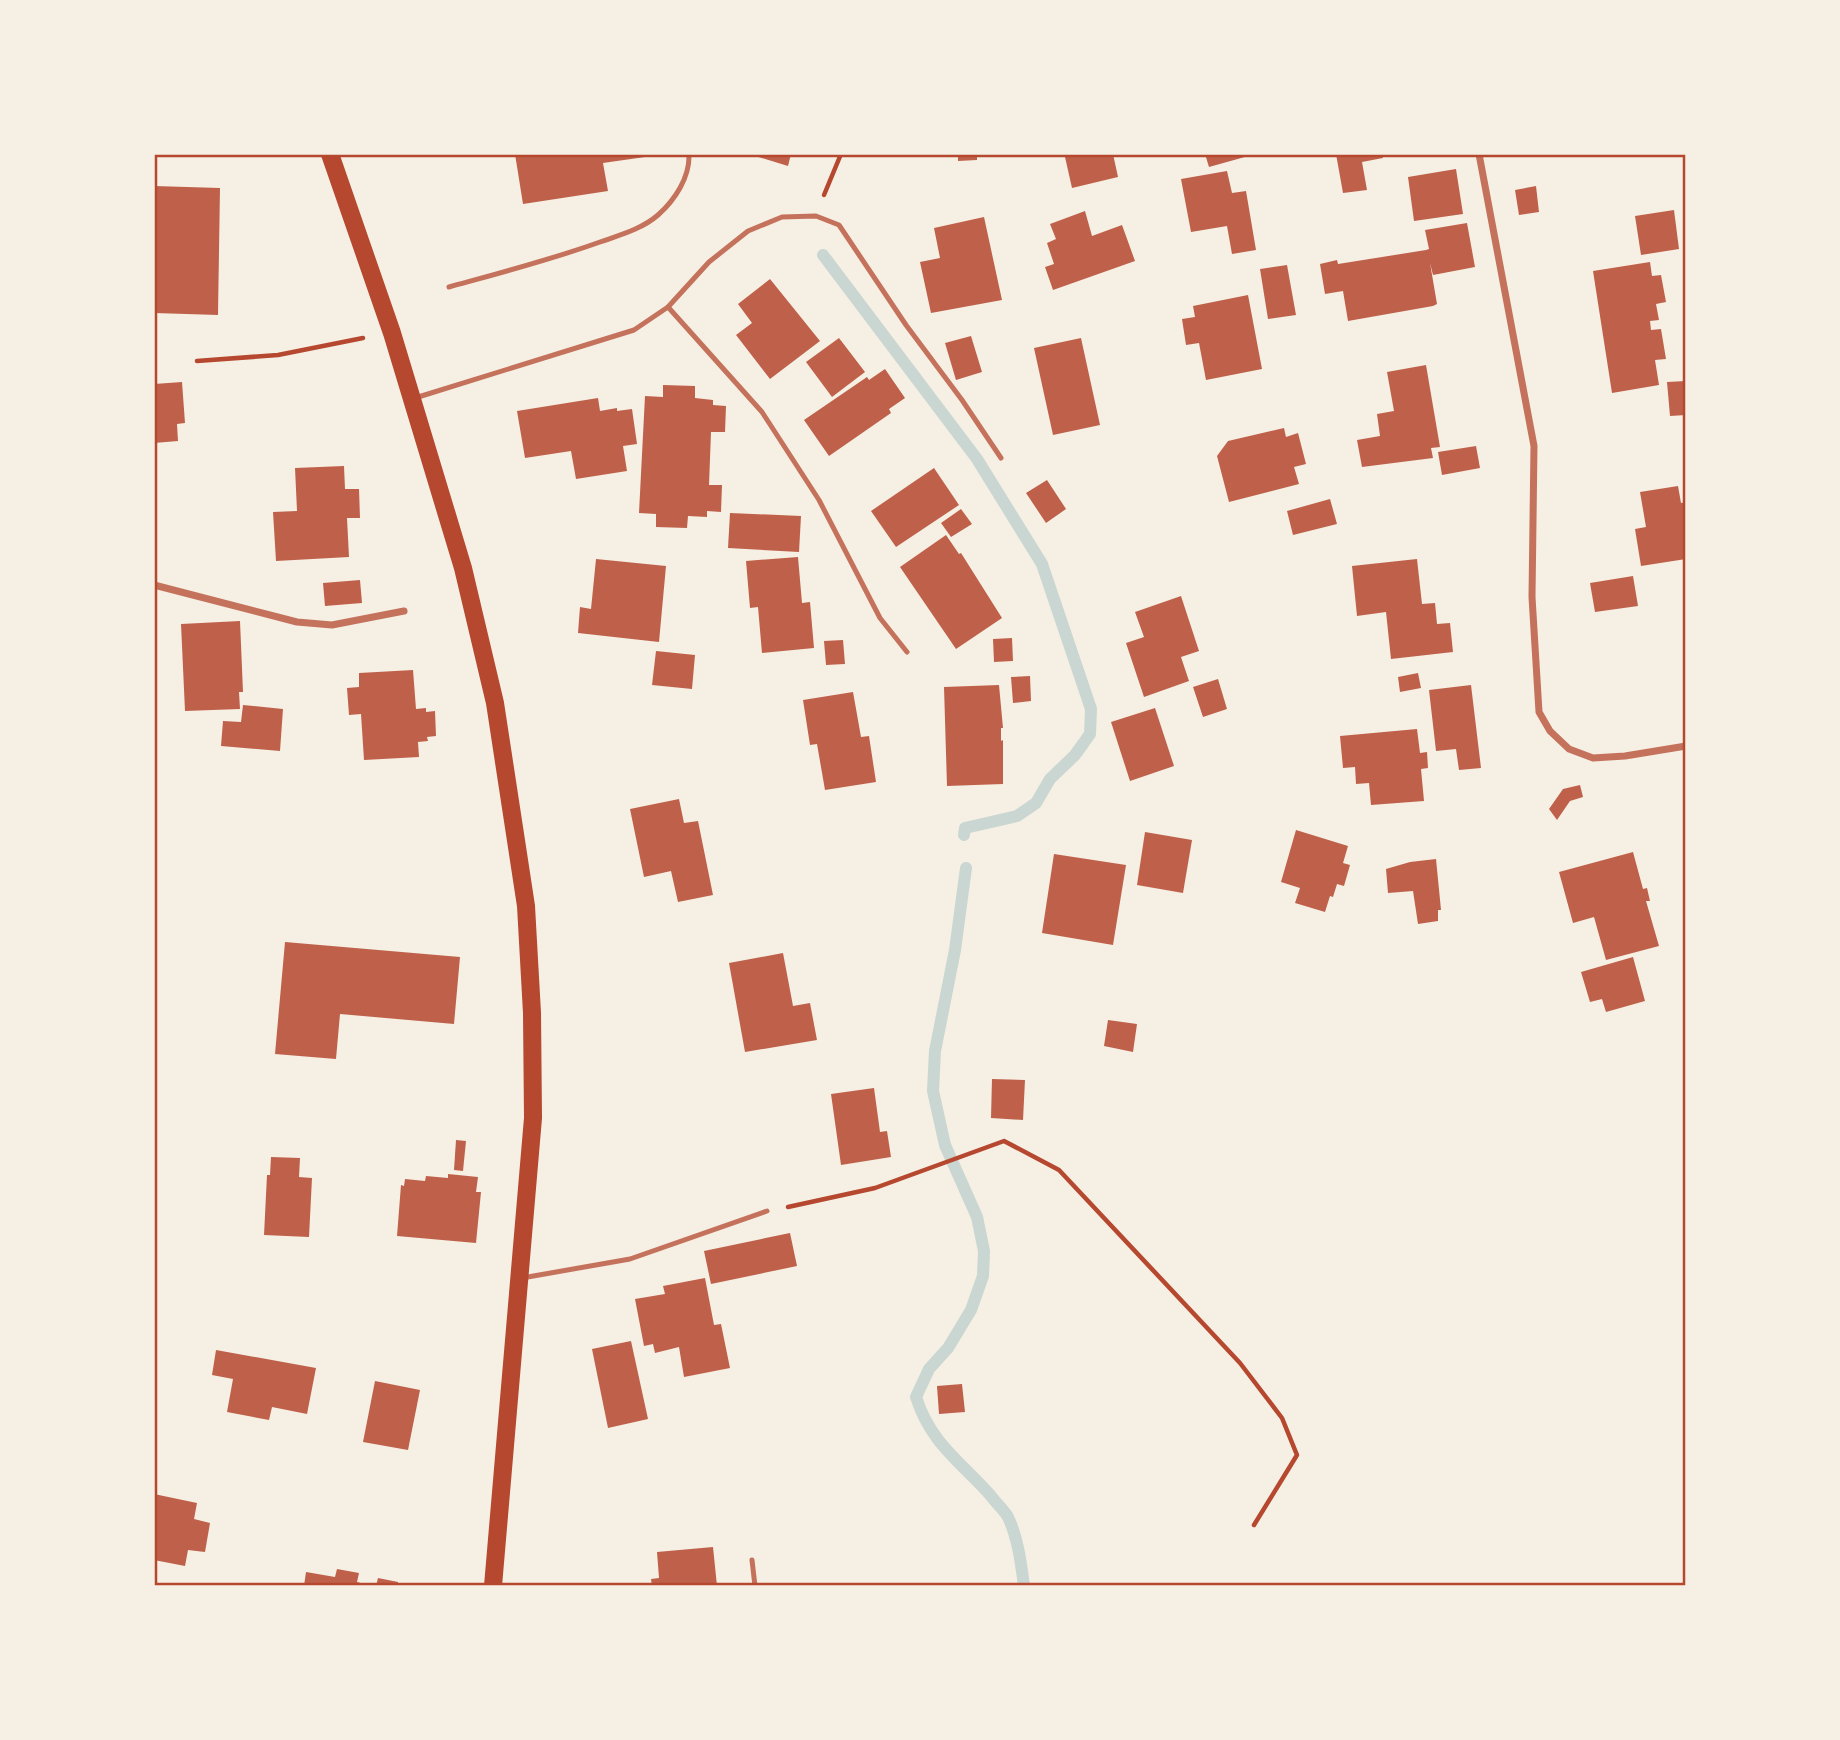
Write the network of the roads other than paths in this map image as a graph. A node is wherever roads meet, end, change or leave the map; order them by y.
1 (330, 154) edge
2 (689, 154) edge
3 (1479, 154) edge
4 (449, 287) dead end
5 (668, 307) junction
6 (412, 398) junction
7 (1001, 458) dead end
8 (154, 585) edge
9 (404, 611) dead end
10 (907, 652) dead end
11 (1686, 746) edge
12 (767, 1211) road end
13 (519, 1278) junction
14 (752, 1560) dead end
15 (493, 1586) edge
16 (755, 1586) edge

1 - 6 main road
2 - 4 lane
3 - 11 street
5 - 6 lane
5 - 7 lane
5 - 10 lane
6 - 13 main road
8 - 9 street
12 - 13 lane
13 - 15 main road
14 - 16 lane

